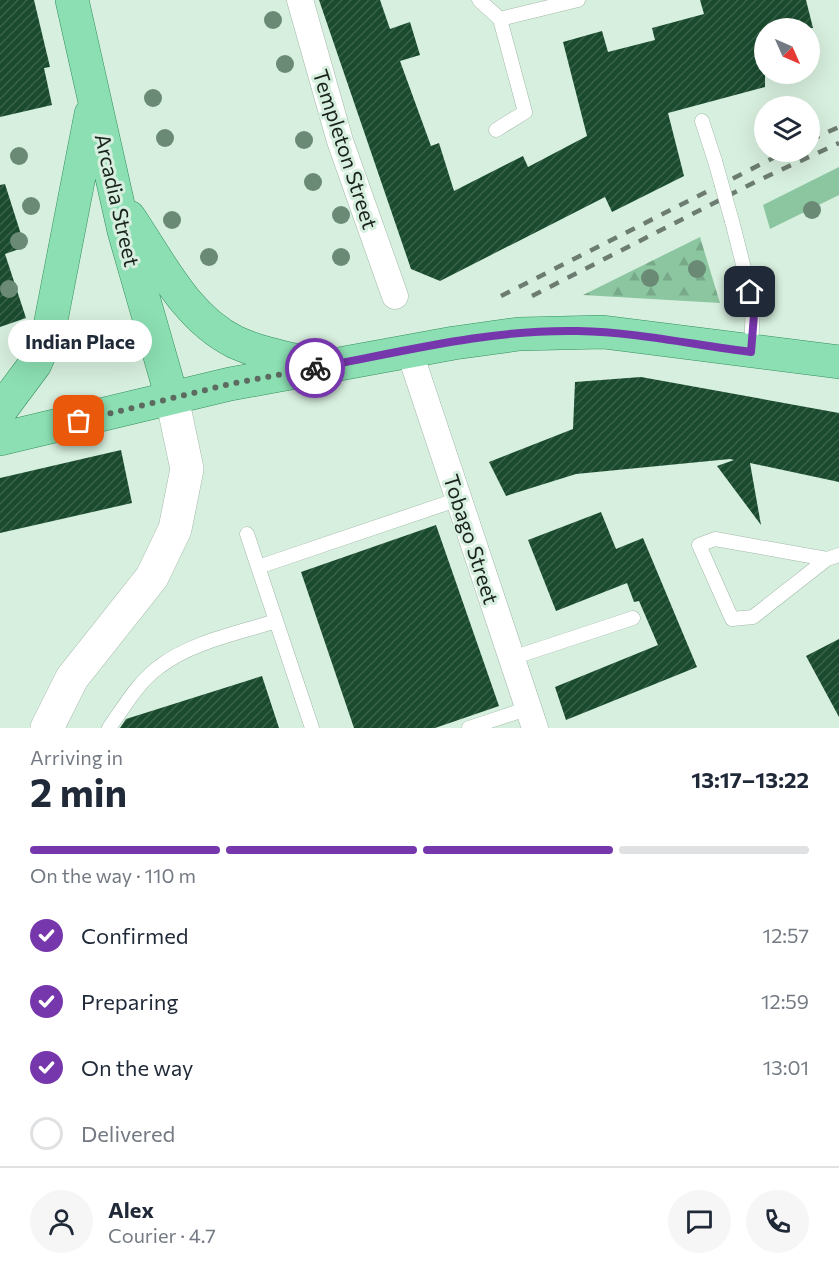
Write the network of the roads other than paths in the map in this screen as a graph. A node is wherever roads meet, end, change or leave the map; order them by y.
1 (72, 0) edge
2 (300, 0) edge
3 (479, 0) edge
4 (578, 0) edge
5 (500, 19) junction
6 (94, 94) junction
7 (702, 121) dead end
8 (496, 130) dead end
9 (115, 195) junction
10 (395, 296) dead end
11 (409, 350) junction
12 (751, 352) junction
13 (839, 362) edge
14 (322, 366) junction
15 (172, 398) junction
16 (0, 411) edge
17 (0, 439) edge
18 (459, 499) junction
19 (247, 534) dead end
20 (833, 557) edge
21 (258, 567) junction
22 (633, 618) dead end
23 (276, 621) junction
24 (512, 658) junction
25 (532, 718) edge
26 (47, 728) edge
27 (109, 728) edge
28 (312, 728) edge
29 (469, 728) edge

1 - 6 main road, Arcadia Street
2 - 10 street, Templeton Street
3 - 5 lane
4 - 5 lane
5 - 8 lane
6 - 9 main road, Arcadia Street
6 - 16 main road
7 - 12 lane, bridge
9 - 14 main road
9 - 15 main road, Arcadia Street
11 - 12 main road
11 - 14 main road
11 - 18 street, Tobago Street
12 - 13 main road
14 - 15 main road
15 - 17 main road
15 - 26 street
18 - 21 lane
18 - 24 street, Tobago Street
19 - 21 lane
20 - 20 lane
21 - 23 lane
22 - 24 lane
23 - 27 lane
23 - 28 lane
24 - 25 street, Tobago Street
25 - 29 lane

